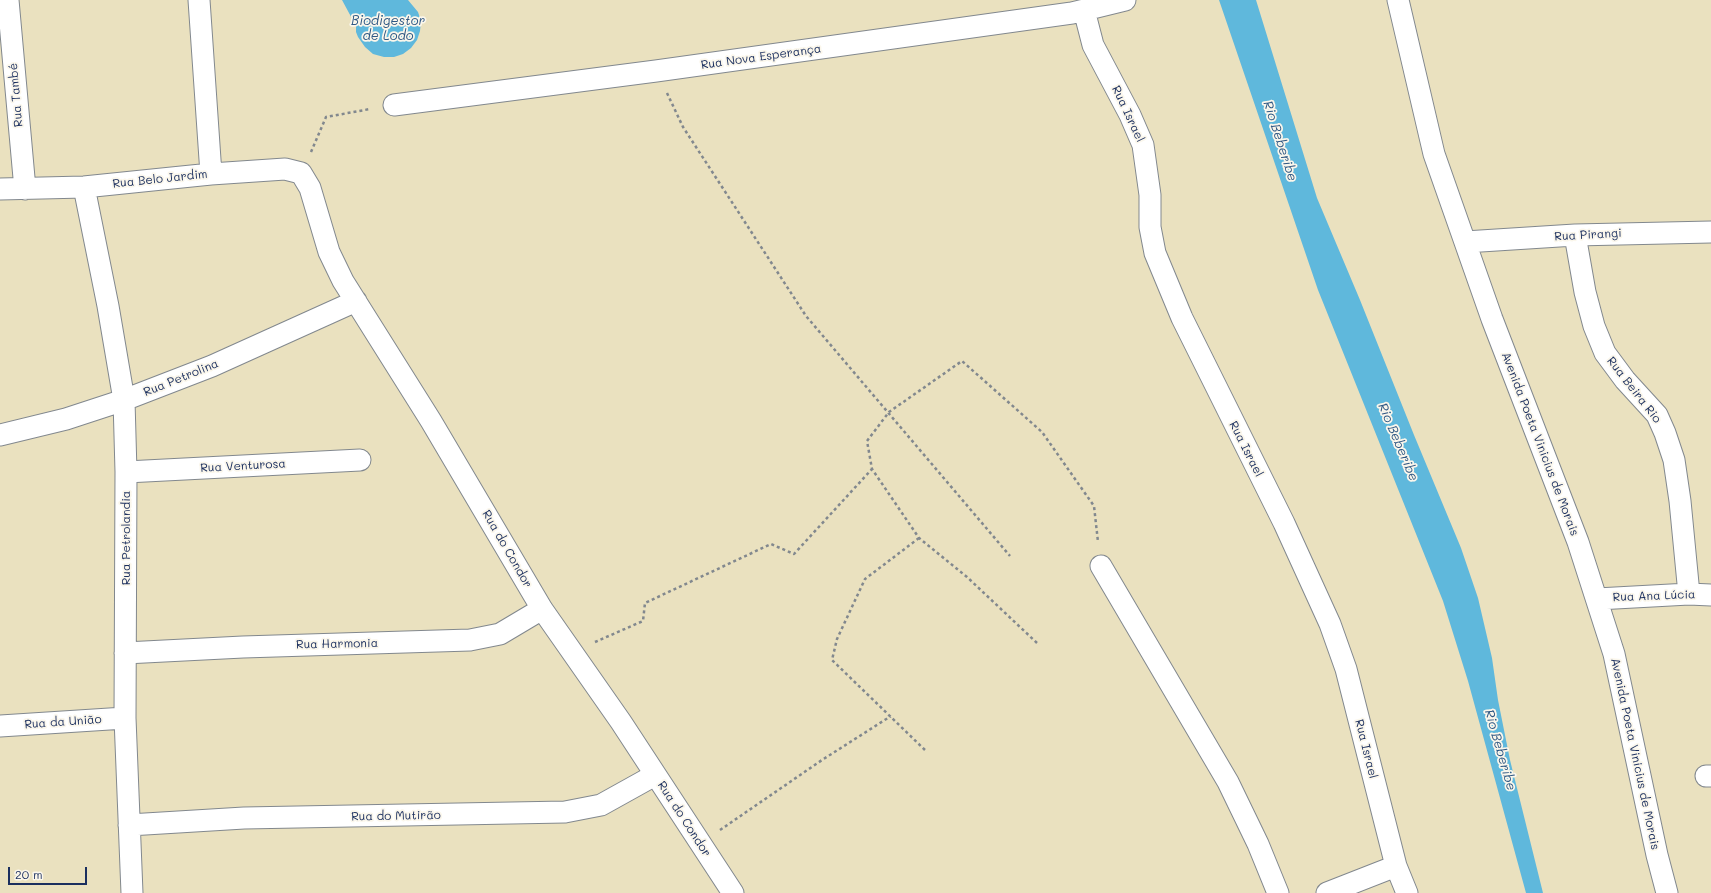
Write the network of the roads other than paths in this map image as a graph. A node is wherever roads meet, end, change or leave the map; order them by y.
1 (8, 0) edge
2 (199, 0) edge
3 (1125, 0) edge
4 (1398, 0) edge
5 (1084, 10) junction
6 (394, 105) road end
7 (211, 174) junction
8 (306, 181) joint
9 (84, 187) junction
10 (0, 189) edge
11 (25, 189) junction
12 (1711, 232) edge
13 (1575, 235) junction
14 (1465, 242) junction
15 (356, 301) junction
16 (124, 400) junction
17 (0, 435) edge
18 (360, 460) dead end
19 (126, 472) junction
20 (1101, 566) road end
21 (1689, 594) junction
22 (1711, 595) edge
23 (1597, 599) junction
24 (542, 609) junction
25 (125, 653) junction
26 (125, 718) junction
27 (0, 726) edge
28 (655, 775) junction
29 (129, 825) junction
30 (1396, 866) junction
31 (132, 893) edge
32 (733, 893) edge
33 (1278, 893) edge
34 (1327, 893) edge
35 (1406, 893) edge
36 (1668, 893) edge

1 - 11 street, Rua També
2 - 7 street
3 - 5 street, Rua Nova Esperança
4 - 14 street, Avenida Poeta Vinicius de Morais
5 - 6 street, Rua Nova Esperança
5 - 30 street, Rua Israel
7 - 8 street, Rua Belo Jardim
7 - 9 street, Rua Belo Jardim
8 - 15 street, Rua do Condor
9 - 11 street, Rua Belo Jardim
9 - 16 street, Rua Petrolandia
10 - 11 street, Rua Belo Jardim
12 - 13 street, Rua Pirangi
13 - 14 street, Rua Pirangi
13 - 21 street, Rua Beira Rio
14 - 23 street, Avenida Poeta Vinicius de Morais
15 - 16 street, Rua Petrolina
15 - 24 street, Rua do Condor
16 - 17 street, Rua Petrolina
16 - 19 street, Rua Petrolandia
18 - 19 street, Rua Venturosa
19 - 25 street, Rua Petrolandia
20 - 33 street
21 - 22 street, Rua Ana Lúcia
21 - 23 street, Rua Ana Lúcia
23 - 36 street, Avenida Poeta Vinicius de Morais
24 - 25 street, Rua Harmonia
24 - 28 street, Rua do Condor
25 - 26 street, Rua Petrolandia
26 - 27 street, Rua da União
26 - 29 street, Rua Petrolandia
28 - 29 street, Rua do Mutirão
28 - 32 street, Rua do Condor
29 - 31 street, Rua Petrolandia
30 - 34 street
30 - 35 street, Rua Israel

